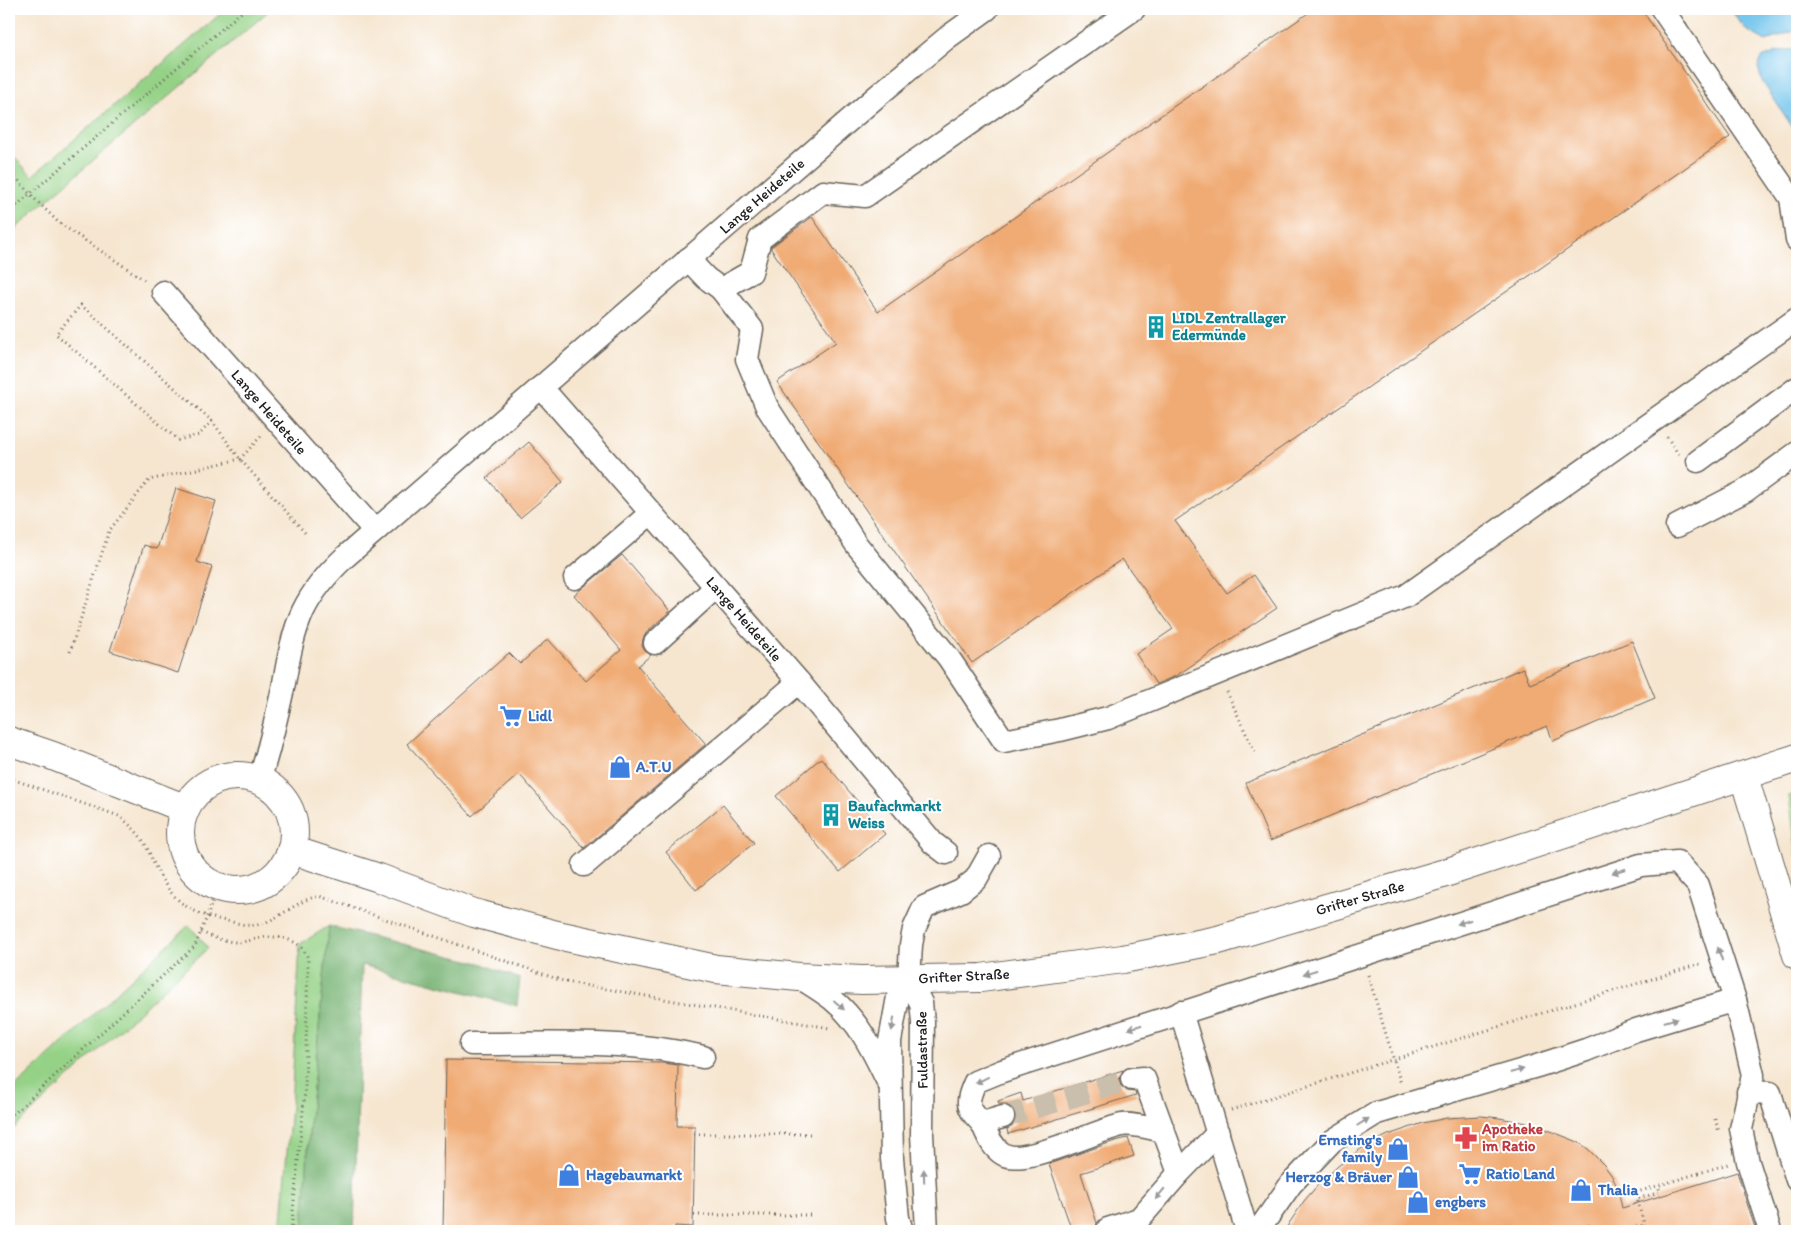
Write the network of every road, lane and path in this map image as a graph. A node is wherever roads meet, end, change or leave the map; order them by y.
1 (244, 9) edge
2 (987, 9) edge
3 (1134, 9) edge
4 (1662, 9) edge
5 (9, 169) edge
6 (30, 194) junction
7 (9, 212) edge
8 (1797, 240) edge
9 (688, 259) junction
10 (721, 289) junction
11 (164, 292) joint
12 (1797, 319) edge
13 (541, 387) junction
14 (1797, 388) edge
15 (212, 421) junction
16 (277, 421) junction
17 (1797, 453) edge
18 (240, 459) junction
19 (1698, 461) dead end
20 (651, 513) junction
21 (1677, 526) dead end
22 (375, 532) junction
23 (306, 535) dead end
24 (575, 578) dead end
25 (716, 587) junction
26 (655, 643) dead end
27 (70, 652) dead end
28 (1218, 672) junction
29 (799, 682) junction
30 (9, 741) edge
31 (1254, 753) dead end
32 (1797, 758) edge
33 (1744, 777) junction
34 (9, 778) edge
35 (259, 781) junction
36 (186, 809) junction
37 (292, 850) junction
38 (946, 853) dead end
39 (989, 856) dead end
40 (584, 865) dead end
41 (217, 887) junction
42 (207, 917) junction
43 (201, 932) junction
44 (1362, 955) junction
45 (1797, 955) edge
46 (1722, 958) junction
47 (799, 977) junction
48 (910, 979) junction
49 (1735, 1000) junction
50 (1181, 1012) junction
51 (834, 1029) dead end
52 (471, 1044) dead end
53 (703, 1057) dead end
54 (1394, 1060) junction
55 (1132, 1079) dead end
56 (891, 1087) junction
57 (1748, 1092) junction
58 (1407, 1104) junction
59 (9, 1118) edge
60 (1715, 1119) dead end
61 (1215, 1124) junction
62 (1164, 1130) junction
63 (694, 1134) dead end
64 (814, 1134) dead end
65 (1720, 1137) dead end
66 (1726, 1155) dead end
67 (1179, 1172) junction
68 (1797, 1180) edge
69 (1658, 1185) junction
70 (1631, 1194) dead end
71 (694, 1215) dead end
72 (813, 1215) dead end
73 (1141, 1225) edge
74 (1588, 1225) dead end
75 (1644, 1225) junction
76 (1108, 1229) dead end
77 (292, 1231) edge
78 (902, 1231) edge
79 (927, 1231) edge
80 (1247, 1231) edge
81 (1258, 1231) edge
82 (1598, 1231) edge
83 (1622, 1231) edge
84 (1646, 1231) edge
85 (1770, 1231) edge

1 - 6 path
2 - 9 street, Lange Heideteile
3 - 10 street
4 - 8 street
5 - 6 path
6 - 7 path
6 - 11 path
9 - 10 street
9 - 13 street, Lange Heideteile
10 - 28 street
11 - 16 street, Lange Heideteile
12 - 28 street
13 - 20 street, Lange Heideteile
13 - 22 street, Lange Heideteile
14 - 19 street
15 - 15 path
15 - 18 path
16 - 18 path
16 - 22 street, Lange Heideteile
17 - 21 street
18 - 23 path
18 - 27 path
20 - 24 street
20 - 25 street, Lange Heideteile
22 - 35 street, Lange Heideteile
25 - 26 street
25 - 29 street, Lange Heideteile
28 - 31 path
29 - 38 street, Lange Heideteile
29 - 40 street
30 - 36 main road
32 - 33 main road, Grifter Straße
33 - 45 main road
33 - 48 main road, Grifter Straße
34 - 42 path
35 - 36 main road
35 - 37 main road
36 - 41 main road
37 - 41 main road
37 - 47 main road, Grifter Straße
39 - 48 street
41 - 42 path
42 - 43 path
42 - 51 path
43 - 59 path
43 - 77 path
46 -> 44 street
44 -> 50 street
44 - 54 path
46 - 49 street
46 - 54 path
47 - 48 main road, Grifter Straße
47 -> 56 street
48 -> 56 street, Fuldastraße
79 -> 48 street, Fuldastraße
49 - 57 street
58 -> 49 street
50 - 61 street
50 -> 62 street
52 - 53 street
54 - 58 path
54 - 61 path
55 - 62 street
56 - 78 street, Fuldastraße
57 - 68 street
57 - 85 street
81 -> 58 street
60 - 65 path
61 - 67 street
61 - 80 street
62 - 67 street
63 - 64 path
66 - 69 path
67 -> 73 street
69 - 70 path
69 - 75 path
71 - 72 path
73 - 76 street
74 - 82 path
75 - 83 path
75 - 84 path

